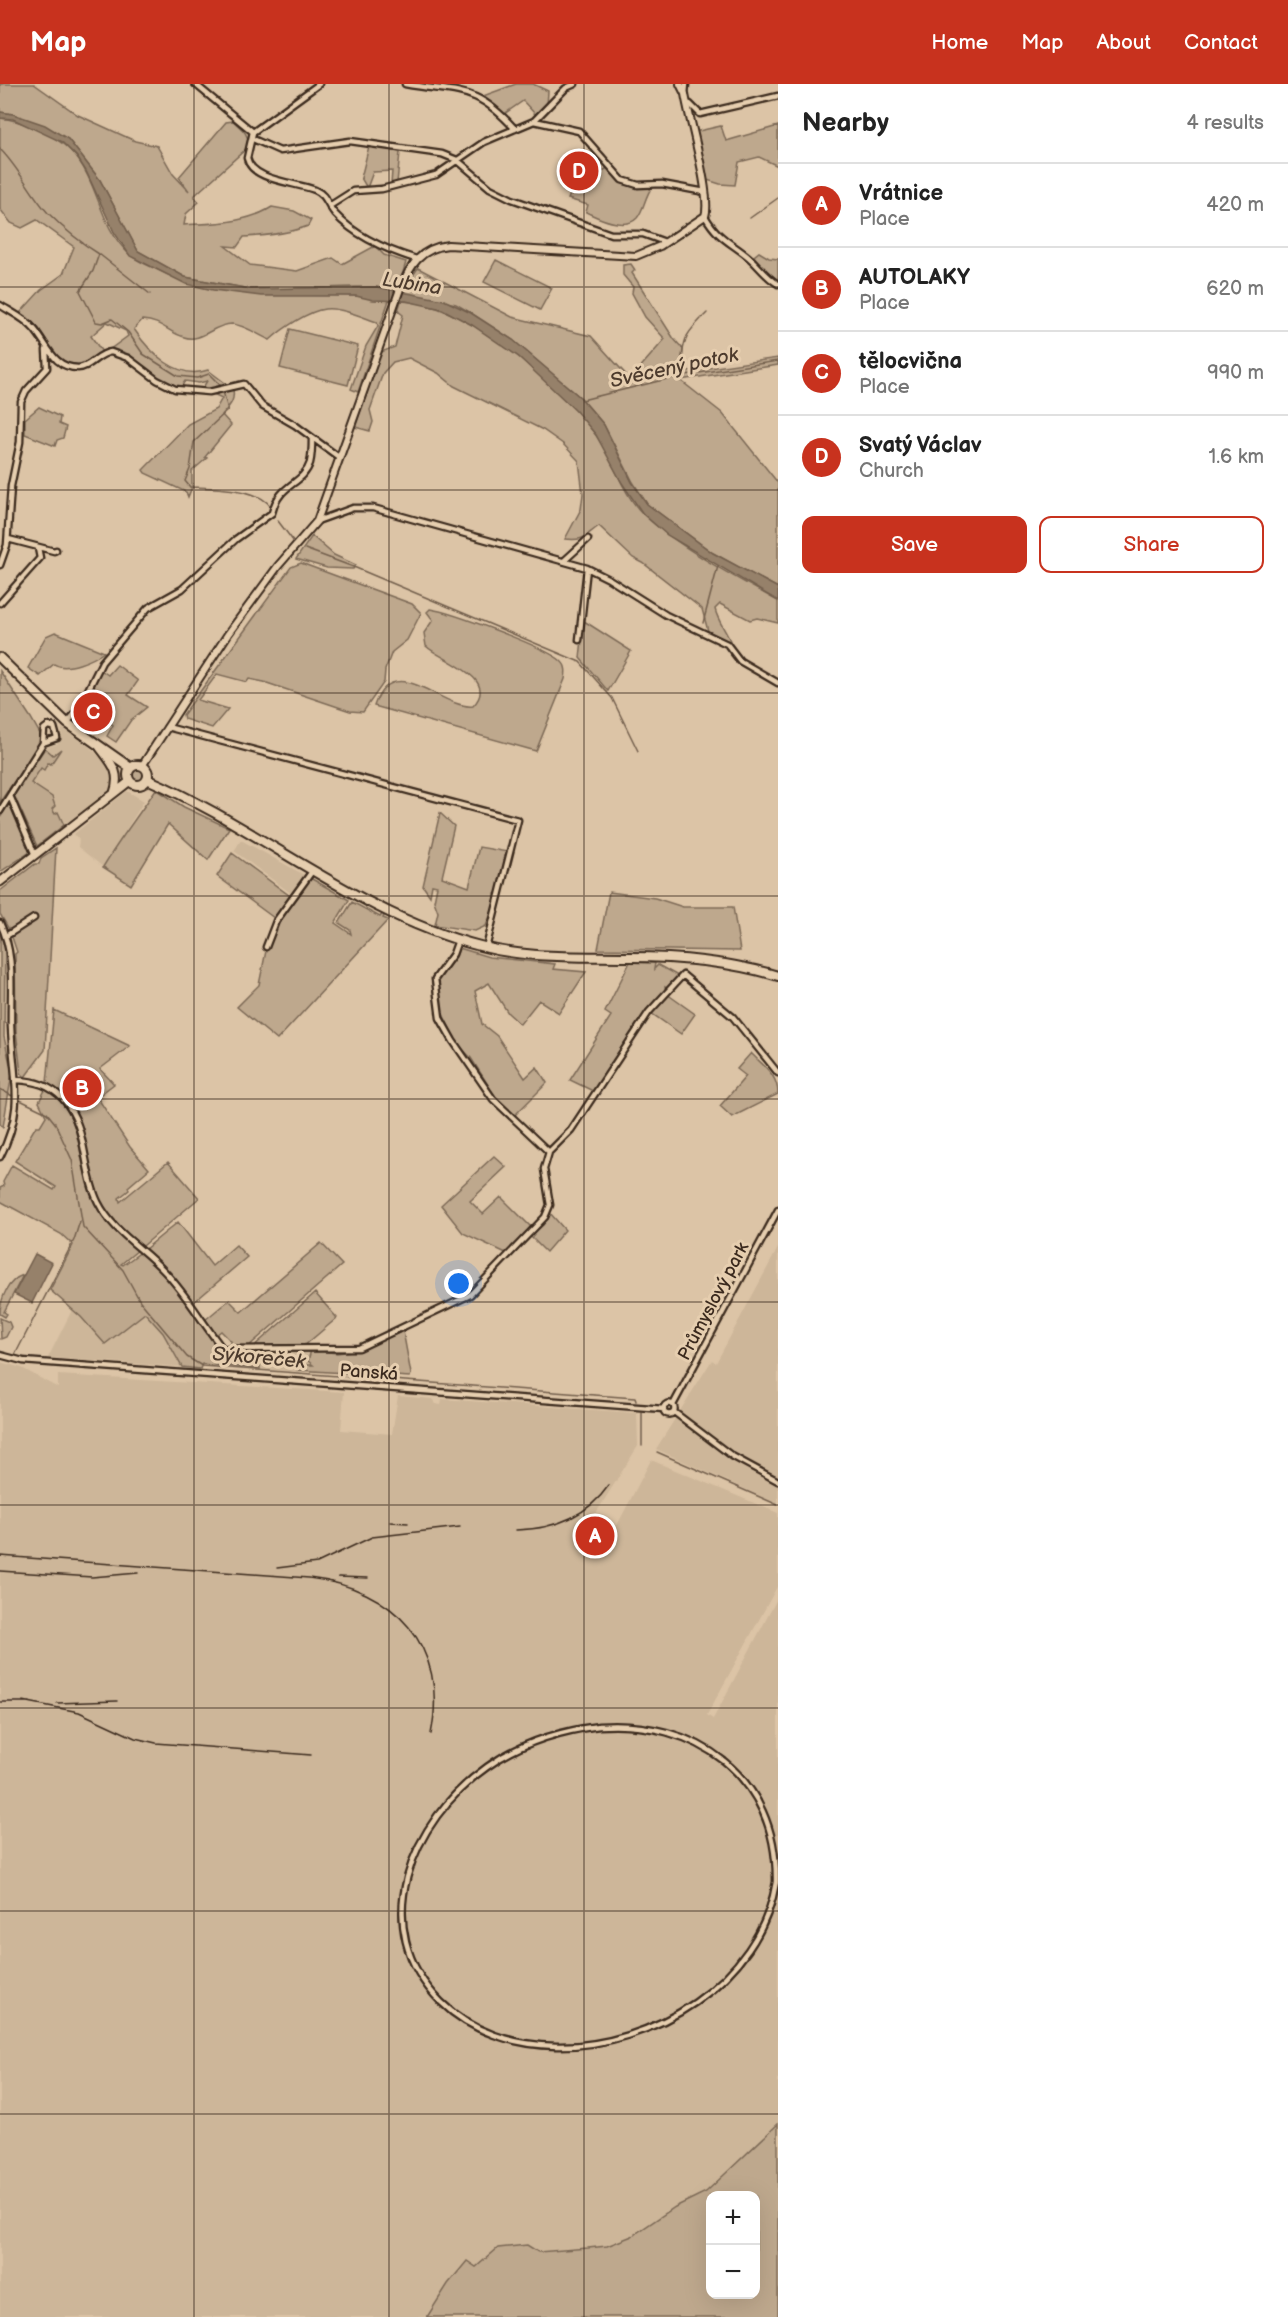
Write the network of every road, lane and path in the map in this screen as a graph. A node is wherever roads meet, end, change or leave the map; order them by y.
1 (195, 84) edge
2 (320, 84) edge
3 (405, 84) edge
4 (574, 84) edge
5 (680, 84) edge
6 (686, 84) edge
7 (685, 94) junction
8 (778, 96) edge
9 (687, 104) junction
10 (534, 121) junction
11 (514, 129) junction
12 (253, 132) junction
13 (253, 139) junction
14 (457, 160) junction
15 (705, 192) junction
16 (331, 206) junction
17 (705, 216) junction
18 (665, 243) junction
19 (416, 259) junction
20 (778, 284) edge
21 (0, 305) edge
22 (46, 350) junction
23 (58, 361) junction
24 (47, 368) junction
25 (312, 438) junction
26 (340, 458) junction
27 (317, 521) junction
28 (8, 539) junction
29 (588, 539) dead end
30 (38, 548) junction
31 (56, 550) dead end
32 (565, 560) junction
33 (0, 565) edge
34 (587, 568) junction
35 (0, 603) edge
36 (579, 640) dead end
37 (0, 658) edge
38 (778, 683) edge
39 (67, 723) junction
40 (167, 727) junction
41 (43, 743) dead end
42 (100, 748) junction
43 (142, 766) junction
44 (131, 768) junction
45 (147, 779) junction
46 (130, 781) junction
47 (113, 795) junction
48 (10, 796) junction
49 (0, 811) edge
50 (35, 855) junction
51 (313, 870) junction
52 (0, 882) edge
53 (34, 918) dead end
54 (0, 922) edge
55 (6, 936) junction
56 (458, 940) junction
57 (266, 946) dead end
58 (486, 948) junction
59 (778, 976) edge
60 (778, 1073) edge
61 (17, 1080) junction
62 (549, 1152) junction
63 (1, 1155) edge
64 (778, 1210) edge
65 (0, 1355) edge
66 (673, 1405) junction
67 (664, 1409) junction
68 (674, 1412) junction
69 (778, 1481) edge
70 (424, 1982) joint

1 - 12 street
2 - 12 street
3 - 11 street
4 - 10 street
5 - 7 street
6 - 7 street
7 - 9 street
8 - 9 street
9 - 15 street
10 - 11 street
10 - 15 street
11 - 14 street
12 - 13 street
13 - 14 street
13 - 16 street
14 - 16 street
14 - 18 street
15 - 17 street
16 - 19 street
17 - 18 street
17 - 20 street
18 - 19 street
19 - 26 street
21 - 22 street
22 - 23 street
22 - 24 street
23 - 24 street
23 - 25 street
24 - 28 street
25 - 26 street
25 - 39 street
26 - 27 street
27 - 32 street
27 - 40 street
28 - 30 street
28 - 33 street
29 - 32 street
30 - 31 street
30 - 35 street
32 - 34 street
34 - 36 street
34 - 38 street
37 - 39 main road
39 - 42 main road
40 - 43 street
40 - 58 street
41 - 48 street
42 - 44 main road
42 - 47 main road
43 - 44 main road
43 - 45 main road
44 - 46 main road
45 - 46 main road
45 - 51 main road
46 - 47 main road
47 - 50 main road
48 - 49 street
48 - 50 street
50 - 52 main road
51 - 56 main road
51 - 57 street
53 - 55 street
54 - 55 street
55 - 61 street
56 - 58 main road
56 - 62 street
58 - 59 main road
60 - 62 street
61 - 62 street
61 - 63 street
64 - 66 street, Průmyslový park
65 - 67 street, Panská
66 - 67 street
66 - 68 street
67 - 68 street
68 - 69 street
70 - 70 street

